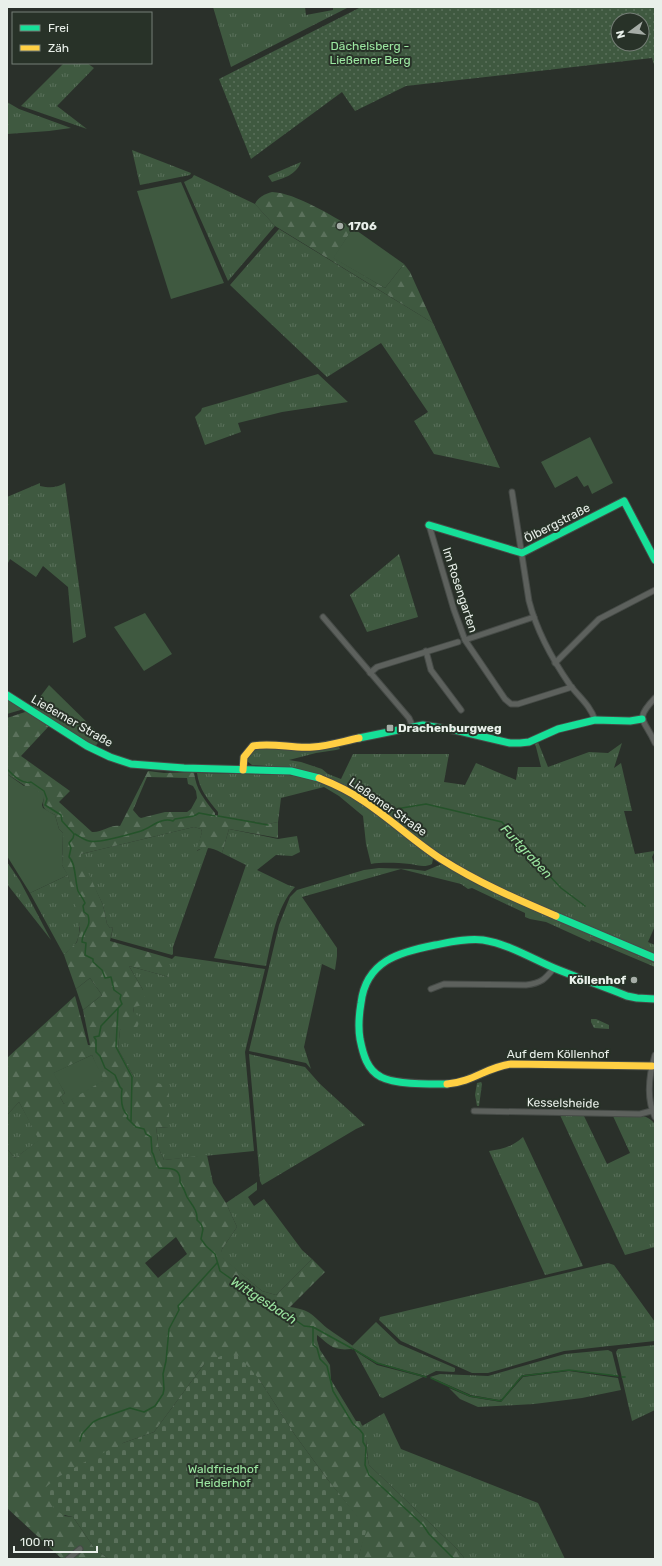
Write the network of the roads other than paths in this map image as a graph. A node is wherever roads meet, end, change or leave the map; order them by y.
1 (512, 492) dead end
2 (429, 525) joint
3 (522, 554) junction
4 (655, 560) edge
5 (655, 590) edge
6 (323, 617) dead end
7 (534, 617) junction
8 (465, 640) junction
9 (458, 642) dead end
10 (426, 651) junction
11 (555, 663) junction
12 (370, 673) junction
13 (572, 687) junction
14 (7, 695) edge
15 (655, 698) edge
16 (461, 710) dead end
17 (642, 719) junction
18 (595, 720) junction
19 (413, 727) junction
20 (655, 743) edge
21 (243, 770) junction
22 (655, 958) edge
23 (554, 968) junction
24 (431, 989) dead end
25 (655, 1000) edge
26 (655, 1055) edge
27 (652, 1066) junction
28 (474, 1111) dead end
29 (654, 1111) edge
30 (655, 1118) edge
31 (80, 1549) dead end
32 (68, 1559) edge

1 - 3 street
2 - 3 street, Ölbergstraße
2 - 8 street, Im Rosengarten
3 - 4 street, Ölbergstraße
3 - 7 street
5 - 11 street
6 - 12 street
7 - 8 street
7 - 11 street
8 - 13 street, Im Rosengarten
9 - 10 street
10 - 12 street
10 - 16 street
11 - 13 street
12 - 19 street
13 - 18 street
14 - 21 street, Ließemer Straße
15 - 17 street
17 - 18 street
17 - 20 street
18 - 19 street
19 - 21 street
21 - 22 street, Ließemer Straße
23 - 24 street
23 - 25 street, Auf dem Köllenhof
23 - 27 street, Auf dem Köllenhof
26 - 27 street
27 - 29 street
28 - 29 street, Kesselsheide
29 - 30 street
31 - 32 street

